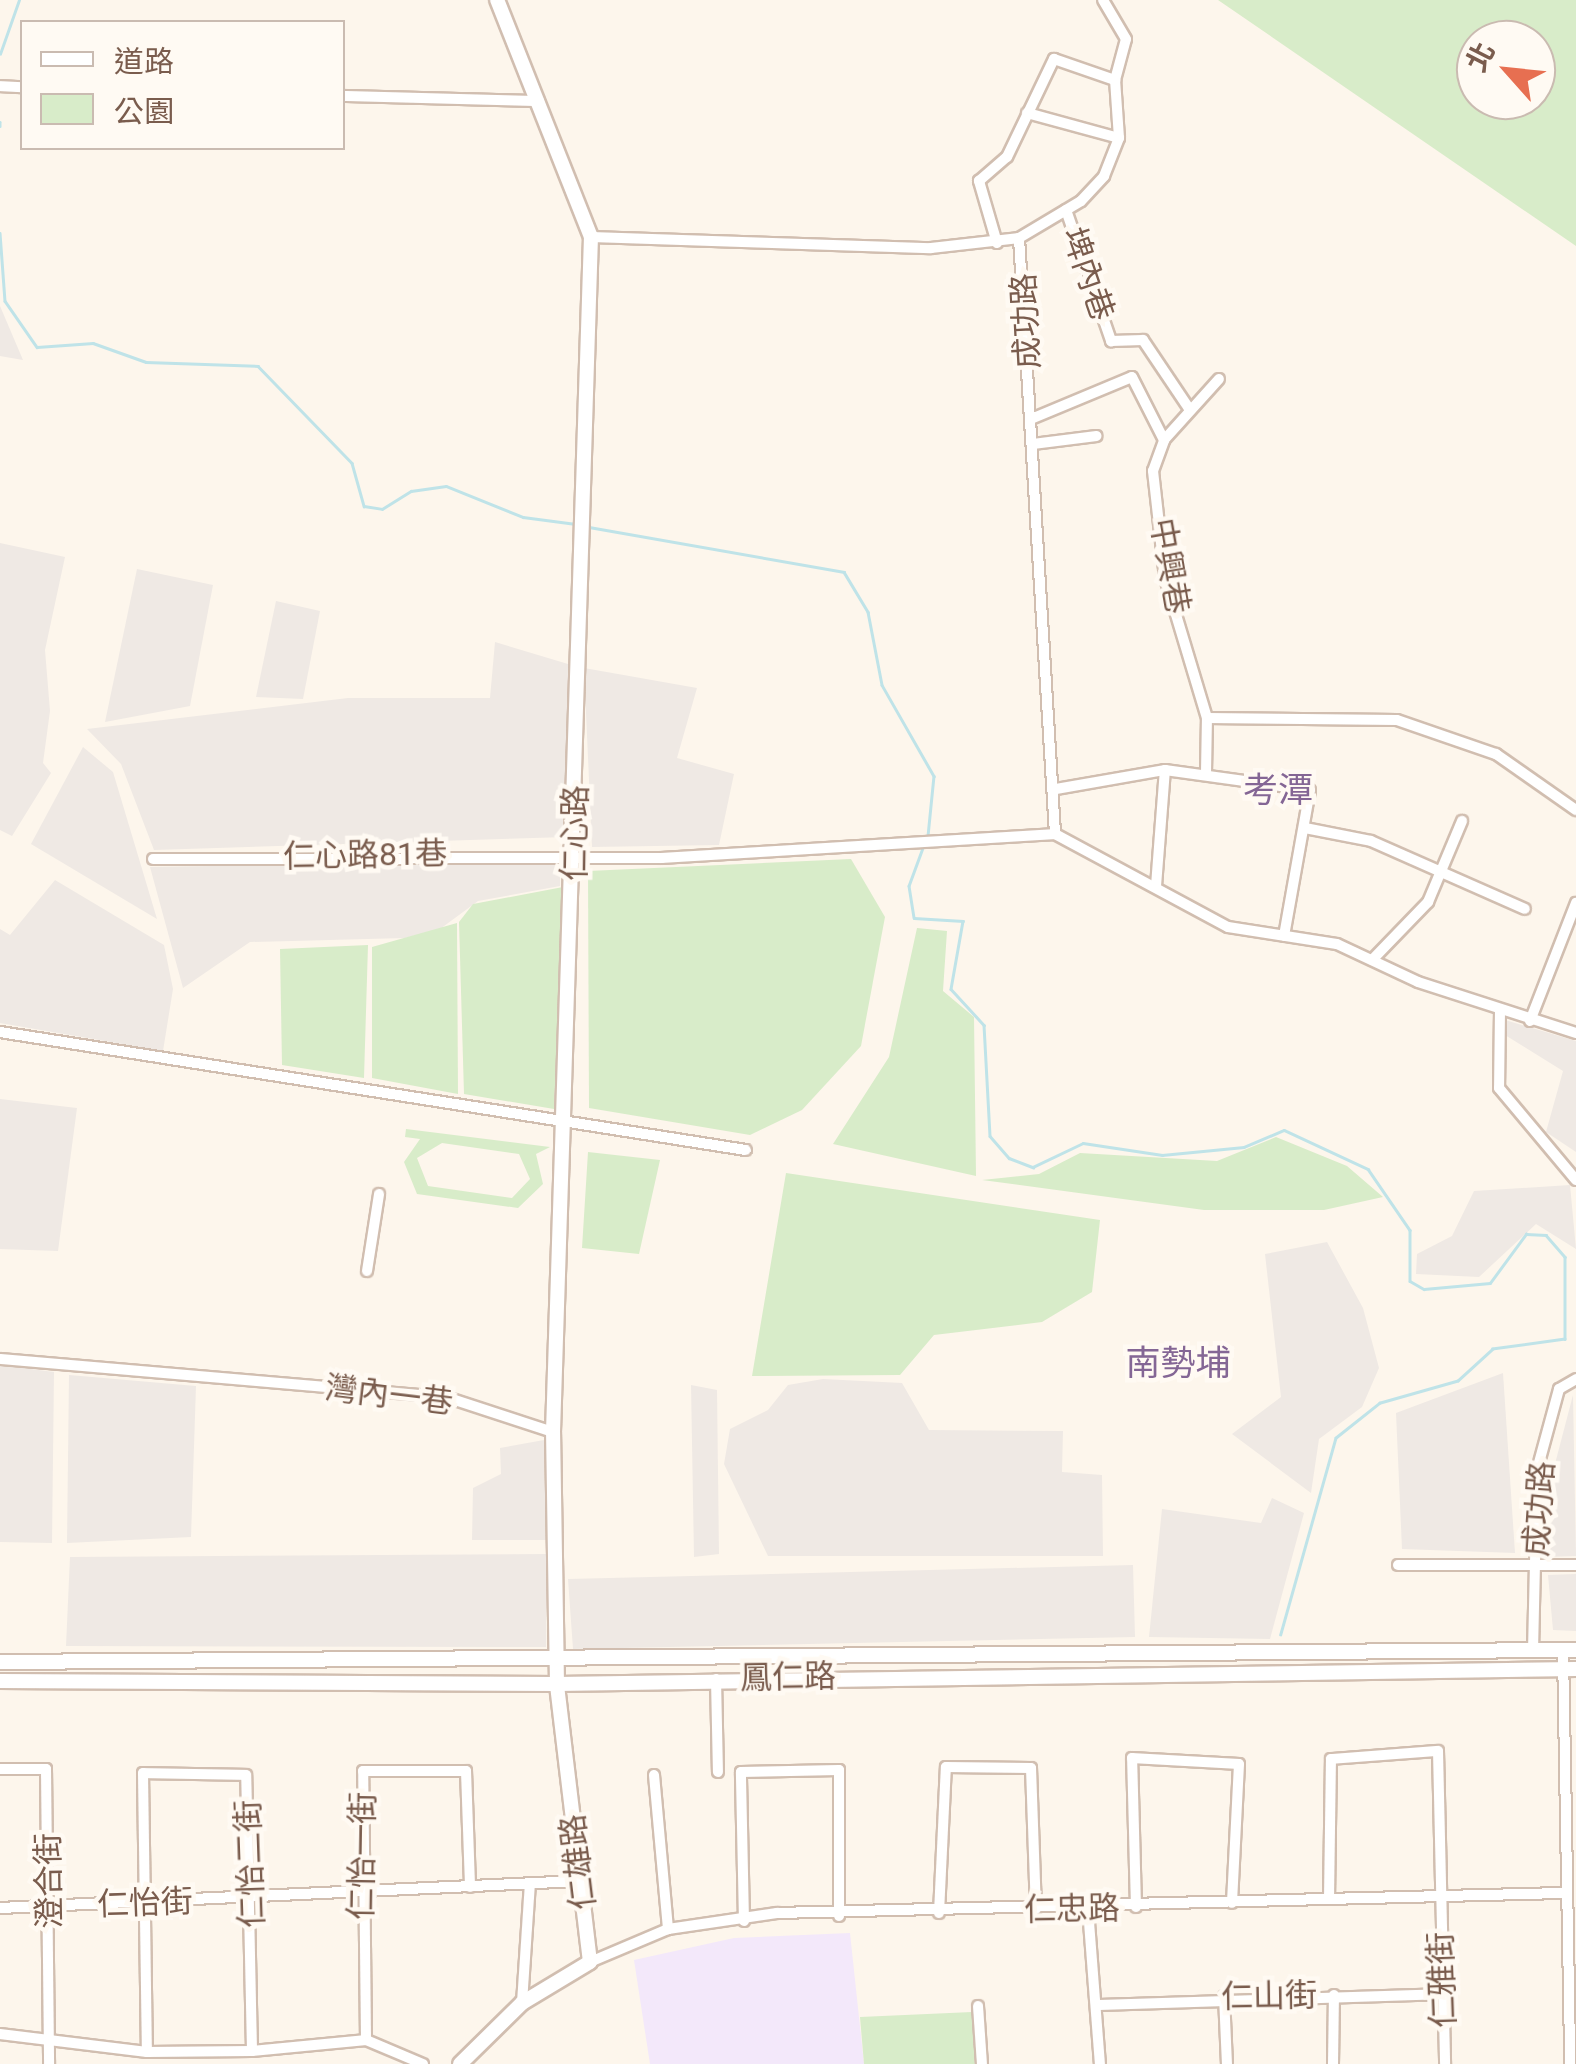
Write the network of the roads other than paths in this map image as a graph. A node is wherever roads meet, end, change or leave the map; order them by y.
1 (498, 0) edge
2 (1103, 0) edge
3 (1115, 80) junction
4 (345, 96) edge
5 (539, 101) junction
6 (1027, 114) junction
7 (1119, 138) junction
8 (1066, 210) junction
9 (591, 238) junction
10 (1019, 238) junction
11 (997, 243) junction
12 (1219, 379) dead end
13 (1190, 410) junction
14 (1031, 419) junction
15 (1096, 436) dead end
16 (1164, 440) junction
17 (1033, 444) junction
18 (1207, 718) junction
19 (1165, 770) junction
20 (1206, 773) junction
21 (1056, 789) junction
22 (1576, 810) edge
23 (1462, 820) dead end
24 (1306, 828) junction
25 (1055, 834) junction
26 (576, 855) junction
27 (153, 859) dead end
28 (1439, 878) junction
29 (1156, 886) junction
30 (1576, 903) edge
31 (1524, 909) dead end
32 (1284, 936) junction
33 (1372, 960) junction
34 (1500, 1010) junction
35 (1530, 1021) junction
36 (0, 1032) edge
37 (1576, 1033) edge
38 (565, 1121) junction
39 (746, 1150) dead end
40 (1576, 1178) edge
41 (379, 1194) dead end
42 (366, 1271) dead end
43 (0, 1359) edge
44 (1576, 1380) edge
45 (553, 1432) junction
46 (1398, 1565) dead end
47 (1536, 1565) junction
48 (1576, 1565) edge
49 (1570, 1650) edge
50 (1533, 1651) junction
51 (556, 1660) junction
52 (0, 1662) edge
53 (1569, 1668) edge
54 (716, 1679) junction
55 (0, 1682) edge
56 (557, 1684) junction
57 (0, 1769) edge
58 (718, 1772) dead end
59 (654, 1774) dead end
60 (580, 1881) junction
61 (530, 1884) junction
62 (470, 1887) junction
63 (1563, 1893) junction
64 (361, 1894) junction
65 (1440, 1896) junction
66 (1329, 1899) junction
67 (253, 1900) junction
68 (1232, 1903) junction
69 (140, 1904) junction
70 (51, 1906) junction
71 (1136, 1907) junction
72 (0, 1908) edge
73 (1036, 1909) junction
74 (1088, 1909) junction
75 (939, 1914) junction
76 (840, 1916) junction
77 (744, 1921) junction
78 (668, 1929) junction
79 (590, 1962) junction
80 (1572, 1992) edge
81 (1443, 1994) junction
82 (1334, 1995) junction
83 (1224, 1996) junction
84 (522, 2003) junction
85 (978, 2006) dead end
86 (1096, 2006) junction
87 (0, 2034) edge
88 (49, 2038) junction
89 (366, 2040) junction
90 (252, 2050) junction
91 (147, 2052) junction
92 (49, 2064) edge
93 (423, 2064) edge
94 (460, 2064) edge
95 (982, 2064) edge
96 (1100, 2064) edge
97 (1227, 2064) edge
98 (1333, 2064) edge
99 (1445, 2064) edge
100 (1570, 2064) edge

1 - 5 main road, 仁心路
2 - 3 street
3 - 6 street
3 - 7 street
4 - 5 street
5 - 9 main road, 仁心路
6 - 7 street
6 - 11 street
7 - 8 street, 埤內巷
8 - 10 street, 埤內巷
8 - 13 street, 埤內巷
9 - 11 street, 成功路
9 - 26 main road, 仁心路
10 - 11 street, 成功路
10 - 14 street, 成功路
12 - 13 street
13 - 16 street
14 - 16 street
14 - 17 street, 成功路
15 - 17 street
16 - 18 street, 中興巷
17 - 21 street, 成功路
18 - 20 street, 中興巷
18 - 22 street
19 - 20 street
19 - 21 street
19 - 29 street
20 - 24 street
21 - 25 street, 成功路
23 - 28 street
24 - 28 street
24 - 32 street
25 - 26 street
25 - 29 street
26 - 27 street, 仁心路81巷
26 - 38 main road, 仁心路
28 - 31 street
28 - 33 street
29 - 32 street
30 - 35 street
32 - 33 street
33 - 34 street
34 - 35 street
34 - 40 street
35 - 37 street
36 - 38 street
38 - 39 street
38 - 45 main road, 仁心路
41 - 42 street
43 - 45 street, 灣內一巷
44 - 47 street, 成功路
45 - 51 main road, 仁心路
46 - 47 street
47 - 48 street
47 - 50 street, 成功路
49 - 50 main road, 鳳仁路
49 - 53 street
50 - 51 main road, 鳳仁路
51 - 52 main road, 鳳仁路
51 - 56 main road, 仁心路
53 - 54 main road, 鳳仁路
53 - 63 street
54 - 56 main road, 鳳仁路
54 - 58 street
55 - 56 main road, 鳳仁路
56 - 60 main road, 仁雄路
57 - 70 street, 澄合街
59 - 78 street
60 - 61 street, 仁怡街
60 - 79 main road, 仁雄路
61 - 62 street, 仁怡街
61 - 84 street, 仁雄路
62 - 64 street, 仁怡街
62 - 64 street, 仁怡一街
63 - 65 street, 仁忠路
63 - 80 street
64 - 67 street, 仁怡街
64 - 89 street, 仁怡一街
65 - 66 street, 仁忠路
65 - 66 street, 仁雅街
65 - 81 street, 仁雅街
66 - 68 street, 仁忠路
67 - 69 street, 仁怡街
67 - 69 street, 仁怡二街
67 - 90 street, 仁怡二街
68 - 71 street, 仁忠路
68 - 71 street
69 - 70 street, 仁怡街
69 - 91 street, 仁怡二街
70 - 72 street, 仁怡街
70 - 88 street, 澄合街
71 - 74 street, 仁忠路
73 - 74 street, 仁忠路
73 - 75 street, 仁忠路
73 - 75 street
74 - 86 street
75 - 76 street, 仁忠路
76 - 77 street, 仁忠路
76 - 77 street
77 - 78 street, 仁忠路
78 - 79 street, 仁忠路
79 - 84 main road
80 - 100 street
81 - 82 street, 仁山街
81 - 99 street, 仁雅街
82 - 83 street, 仁山街
82 - 98 street
83 - 86 street, 仁山街
83 - 97 street
84 - 94 main road
85 - 95 street
86 - 96 street
87 - 88 street
88 - 91 street
88 - 92 street, 澄合街
89 - 90 street
89 - 93 street
90 - 91 street

